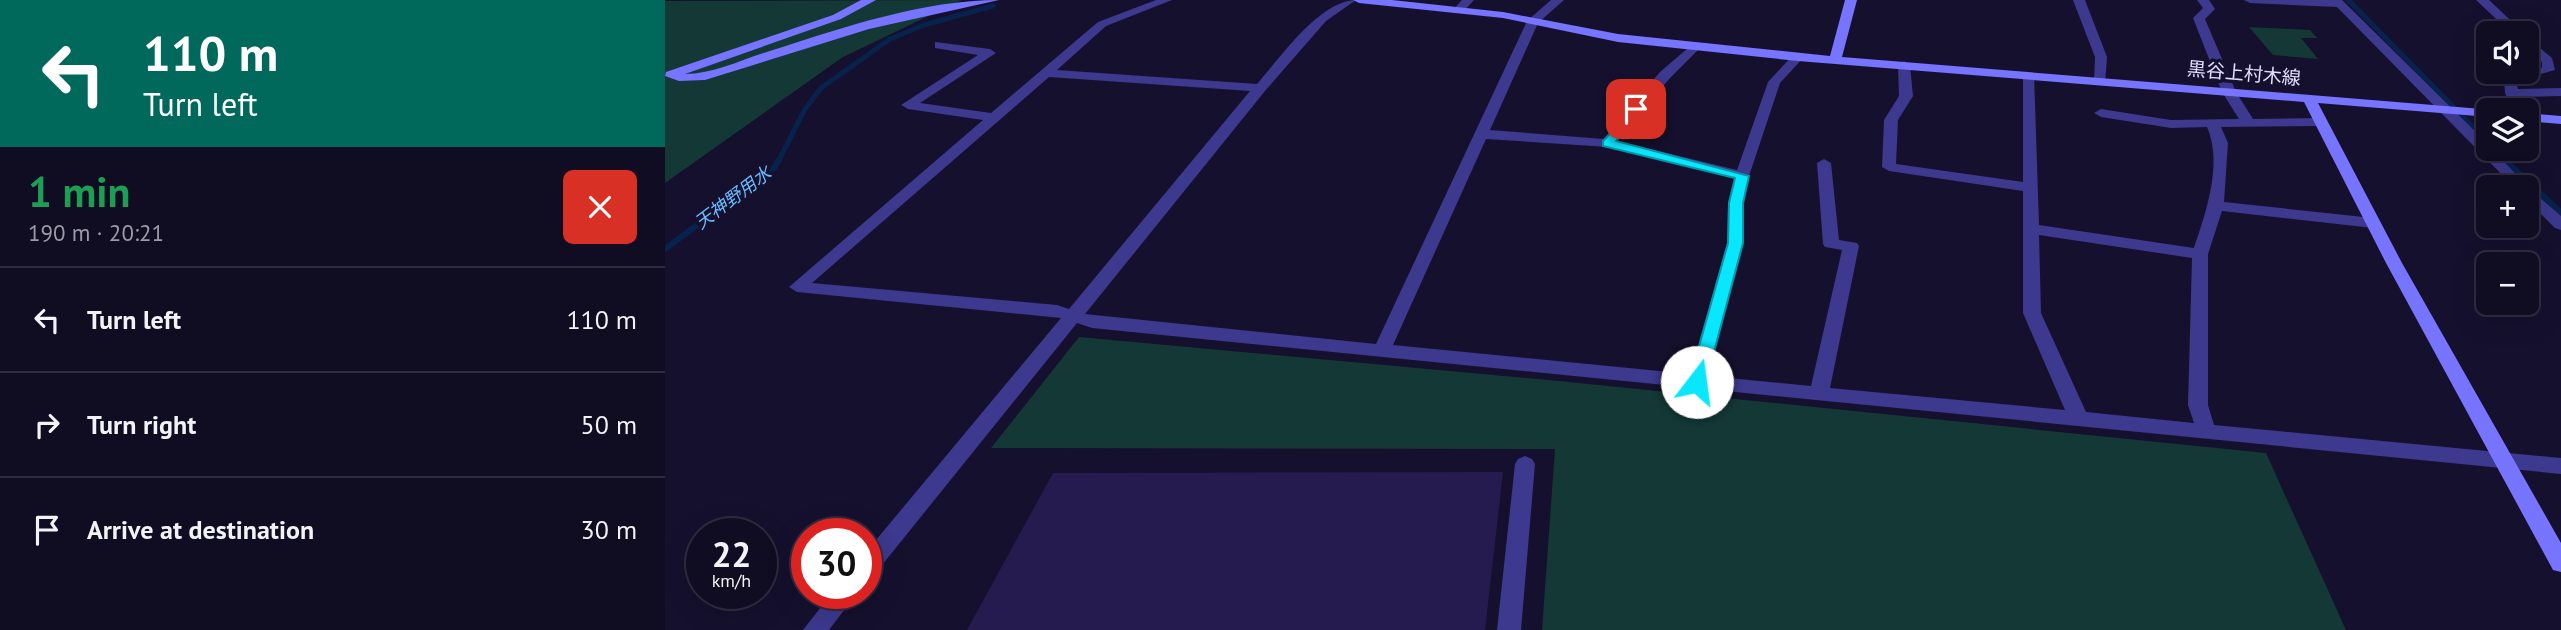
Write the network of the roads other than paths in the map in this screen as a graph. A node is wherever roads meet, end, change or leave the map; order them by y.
1 (870, 0) edge
2 (993, 0) edge
3 (1166, 0) edge
4 (1350, 0) edge
5 (1359, 0) edge
6 (1468, 0) edge
7 (1558, 0) edge
8 (1851, 0) edge
9 (2079, 0) edge
10 (2203, 0) edge
11 (2250, 0) edge
12 (2482, 0) edge
13 (2338, 2) edge
14 (1458, 11) junction
15 (1533, 21) junction
16 (2505, 21) edge
17 (939, 45) dead end
18 (1695, 46) junction
19 (2539, 52) edge
20 (1798, 57) junction
21 (1835, 59) junction
22 (1904, 65) junction
23 (2539, 72) edge
24 (1046, 73) junction
25 (668, 75) edge
26 (2029, 76) junction
27 (2100, 81) junction
28 (2510, 84) edge
29 (1260, 88) junction
30 (2229, 92) junction
31 (2561, 92) edge
32 (2512, 93) junction
33 (2514, 98) edge
34 (2309, 99) junction
35 (2444, 109) junction
36 (2476, 112) edge
37 (2101, 113) dead end
38 (994, 118) junction
39 (2539, 118) edge
40 (2561, 120) edge
41 (2248, 122) junction
42 (2319, 122) junction
43 (2212, 123) junction
44 (1481, 134) junction
45 (1608, 143) junction
46 (1824, 163) dead end
47 (2510, 175) edge
48 (1742, 176) junction
49 (2030, 188) junction
50 (2539, 204) edge
51 (2216, 206) junction
52 (2372, 223) junction
53 (2561, 225) edge
54 (2031, 229) junction
55 (2200, 254) junction
56 (1075, 317) junction
57 (1382, 350) junction
58 (1697, 382) junction
59 (1819, 393) junction
60 (2078, 417) junction
61 (2206, 430) junction
62 (2503, 460) junction
63 (1525, 464) dead end
64 (2561, 466) edge
65 (882, 549) edge
66 (2561, 564) edge
67 (833, 609) edge
68 (815, 630) edge
69 (1509, 630) edge

1 - 25 street
2 - 25 street
3 - 24 street
4 - 29 street
5 - 14 street, 黒谷上村木線
6 - 14 street
7 - 15 street
8 - 21 street
9 - 27 street
10 - 30 street
11 - 13 street
12 - 16 street
13 - 35 street
14 - 15 street, 黒谷上村木線
15 - 18 street, 黒谷上村木線
15 - 44 street
17 - 38 street
18 - 20 street, 黒谷上村木線
18 - 45 street
19 - 23 street
20 - 21 street, 黒谷上村木線
20 - 48 street
21 - 22 street, 黒谷上村木線
22 - 26 street, 黒谷上村木線
22 - 49 street
24 - 29 street
24 - 38 street
26 - 27 street, 黒谷上村木線
26 - 49 street
27 - 30 street, 黒谷上村木線
28 - 32 street
29 - 56 street
30 - 34 street, 黒谷上村木線
30 - 41 street
31 - 32 street
32 - 33 street
34 - 35 street
34 - 42 street, 黒谷上村木線
35 - 36 street
35 - 47 street
37 - 43 street
38 - 56 street
39 - 40 street
41 - 42 street
41 - 43 street
42 - 52 street, 黒谷上村木線
43 - 51 street
44 - 45 street
44 - 57 street
45 - 48 street
46 - 59 street
48 - 58 street
49 - 54 street
50 - 53 street
51 - 52 street
51 - 55 street
52 - 62 street, 黒谷上村木線
54 - 55 street
54 - 60 street
55 - 61 street
56 - 57 street
56 - 65 street
57 - 58 street
58 - 59 street
59 - 60 street
60 - 61 street
61 - 62 street
62 - 64 street
62 - 66 street, 黒谷上村木線
63 - 69 street
67 - 68 street

